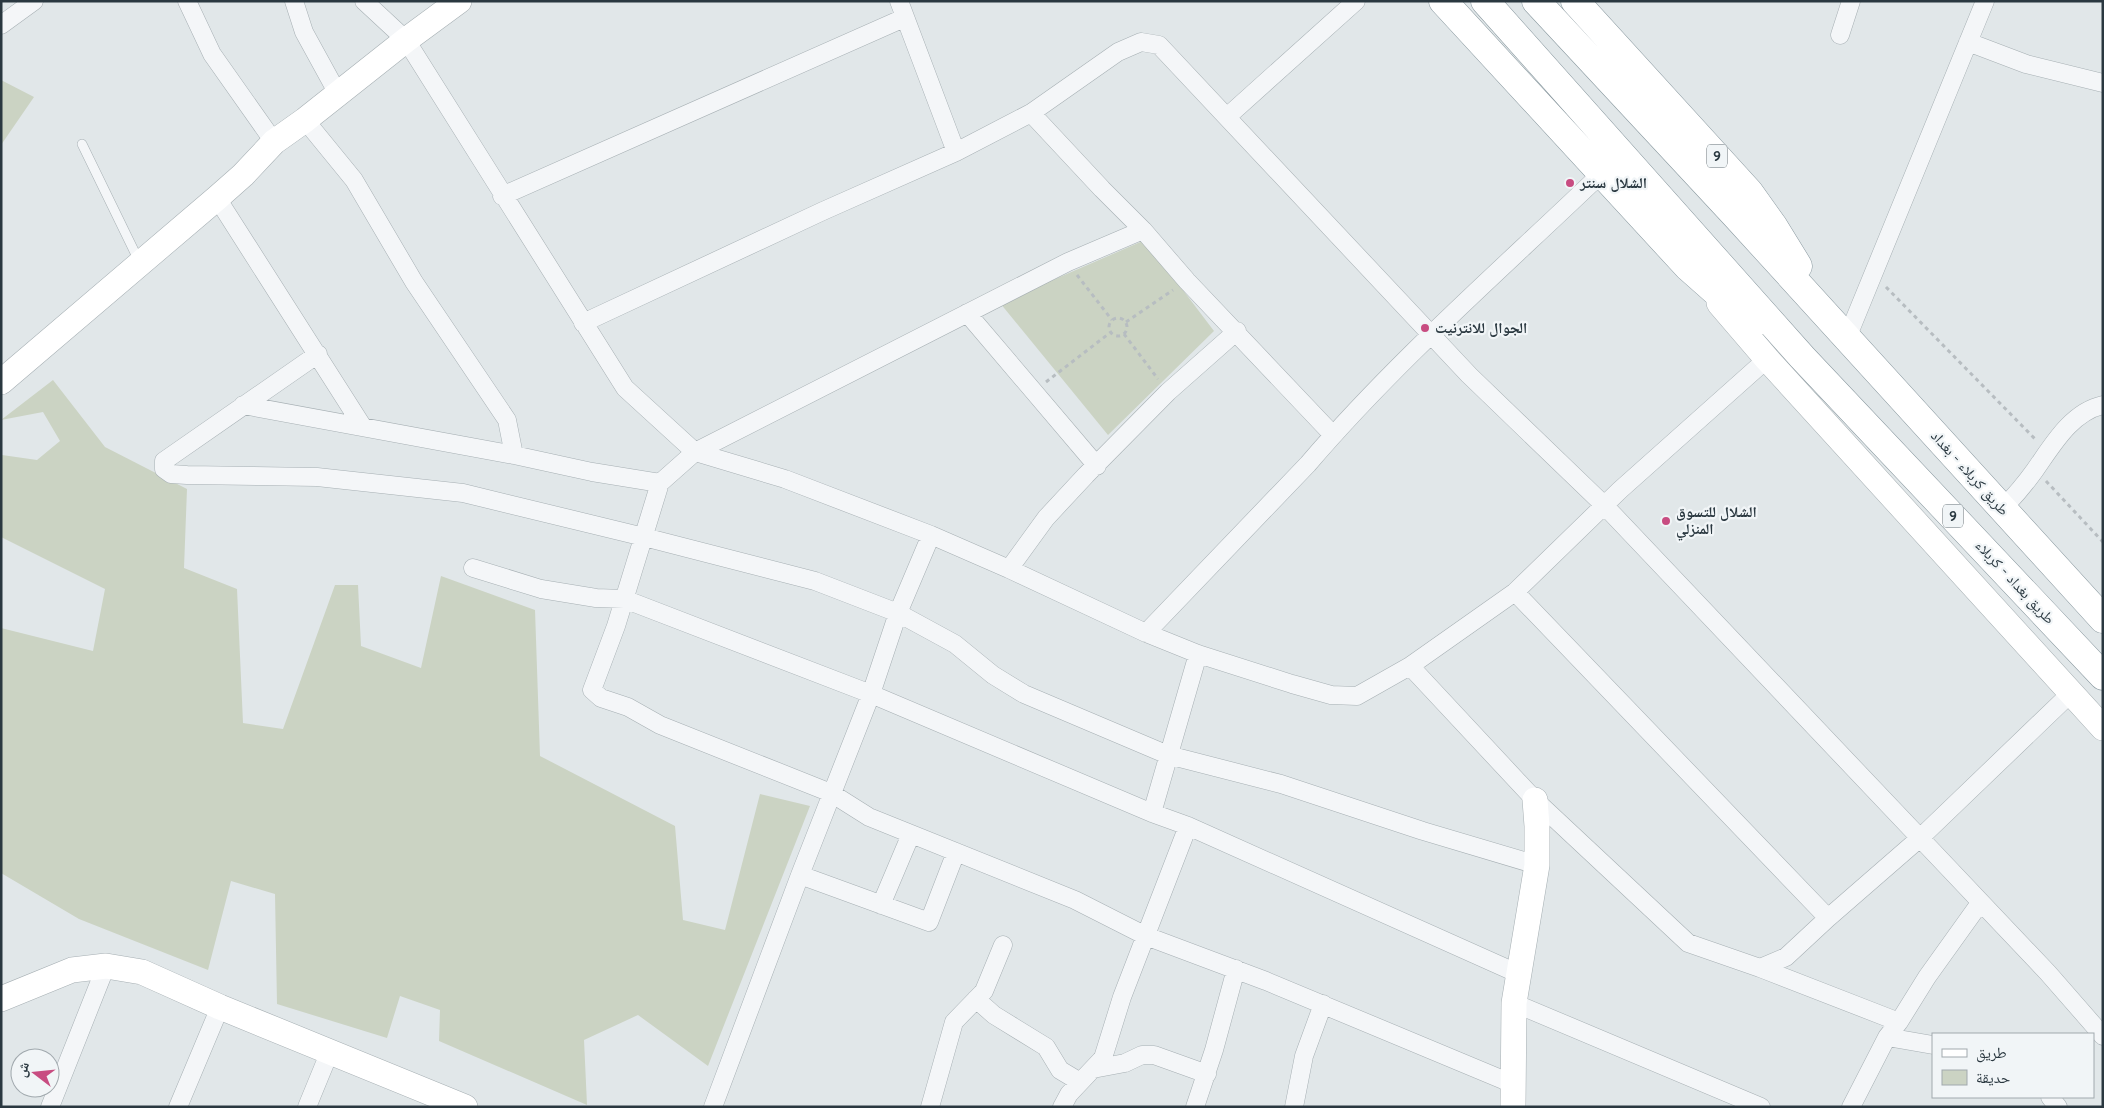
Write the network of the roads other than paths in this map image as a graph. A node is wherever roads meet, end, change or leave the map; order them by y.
1 (34, 1) edge
2 (187, 1) edge
3 (294, 1) edge
4 (364, 1) edge
5 (459, 1) edge
6 (1356, 1) edge
7 (1443, 1) edge
8 (1486, 1) edge
9 (1575, 1) edge
10 (1851, 1) edge
11 (1985, 1) edge
12 (1538, 4) edge
13 (901, 10) edge
14 (1, 25) edge
15 (1840, 35) dead end
16 (406, 40) junction
17 (1968, 42) junction
18 (2103, 83) edge
19 (338, 94) junction
20 (1031, 113) junction
21 (1228, 116) junction
22 (306, 120) junction
23 (274, 142) junction
24 (82, 144) dead end
25 (956, 152) junction
26 (1602, 173) junction
27 (502, 196) junction
28 (217, 198) junction
29 (1143, 230) junction
30 (140, 263) junction
31 (1688, 267) junction
32 (967, 313) junction
33 (583, 323) junction
34 (1237, 331) junction
35 (1842, 332) junction
36 (1431, 335) junction
37 (318, 354) junction
38 (1802, 357) junction
39 (1767, 360) junction
40 (1, 382) edge
41 (243, 405) junction
42 (2103, 405) edge
43 (363, 426) junction
44 (1333, 435) junction
45 (695, 452) junction
46 (514, 456) junction
47 (1096, 466) junction
48 (660, 483) junction
49 (1996, 502) junction
50 (1604, 505) junction
51 (1953, 516) junction
52 (931, 535) junction
53 (644, 537) junction
54 (2035, 544) junction
55 (473, 568) dead end
56 (1009, 568) junction
57 (2005, 572) junction
58 (1515, 592) junction
59 (624, 599) junction
60 (898, 613) junction
61 (2103, 620) edge
62 (1146, 633) junction
63 (1198, 654) junction
64 (1410, 666) junction
65 (2103, 676) edge
66 (2071, 693) junction
67 (871, 694) junction
68 (2103, 728) edge
69 (1168, 755) junction
70 (831, 793) junction
71 (1535, 800) junction
72 (1152, 813) junction
73 (1188, 826) junction
74 (911, 834) junction
75 (1920, 838) junction
76 (956, 852) junction
77 (1537, 865) junction
78 (800, 875) junction
79 (1980, 903) junction
80 (881, 905) junction
81 (1828, 918) junction
82 (1146, 936) junction
83 (1003, 945) dead end
84 (106, 966) junction
85 (1760, 968) junction
86 (1236, 969) junction
87 (1519, 974) junction
88 (976, 999) junction
89 (1, 1000) edge
90 (1514, 1003) junction
91 (1323, 1004) junction
92 (220, 1007) junction
93 (1899, 1022) junction
94 (2103, 1036) edge
95 (1887, 1037) junction
96 (1932, 1045) edge
97 (330, 1051) junction
98 (1092, 1068) junction
99 (1206, 1074) junction
100 (1080, 1082) junction
101 (1513, 1096) edge
102 (451, 1104) edge
103 (50, 1107) edge
104 (178, 1107) edge
105 (307, 1107) edge
106 (713, 1107) edge
107 (930, 1107) edge
108 (1062, 1107) edge
109 (1194, 1107) edge
110 (1294, 1107) edge
111 (1761, 1107) edge
112 (1851, 1107) edge

1 - 14 street
2 - 23 street
3 - 19 street
4 - 16 street
5 - 16 main road
6 - 21 street
7 - 26 highway, 9
8 - 38 highway, 9
9 - 35 highway, 9
10 - 15 street
11 - 17 street
12 - 35 highway, 9
13 - 25 street
13 - 27 street
16 - 19 main road
16 - 27 street
17 - 18 street
17 - 35 street
19 - 22 main road
20 - 21 street
20 - 25 street
20 - 29 street
21 - 36 street
22 - 23 main road
22 - 46 street
23 - 28 main road
24 - 30 lane
25 - 33 street
26 - 31 highway, 9
26 - 36 street
27 - 33 street
28 - 30 main road
28 - 37 street
29 - 32 street
29 - 34 street
30 - 40 main road
31 - 38 highway, 9
31 - 39 main road
32 - 45 street
32 - 47 street
33 - 45 street
34 - 44 street
34 - 47 street
35 - 49 highway, طريق كربلاء - بغداد / 9
36 - 44 street
36 - 50 street
37 - 41 street
37 - 43 street
38 - 51 highway, طريق بغداد - كربلاء / 9
39 - 50 street
39 - 66 main road
41 - 43 street
41 - 53 street
42 - 49 street
43 - 46 street
44 - 62 street
45 - 48 street
45 - 52 street
46 - 48 street
47 - 56 street
48 - 53 street
49 - 51 highway
49 - 54 highway, طريق كربلاء - بغداد / 9
50 - 58 street
50 - 75 street
51 - 57 highway, طريق بغداد - كربلاء / 9
52 - 56 street
52 - 60 street
53 - 59 street
53 - 60 street
54 - 57 highway
54 - 61 highway, طريق كربلاء - بغداد / 9
55 - 59 street
56 - 62 street
57 - 65 highway, طريق بغداد - كربلاء / 9
58 - 64 street
58 - 81 street
59 - 67 street
59 - 70 street
60 - 67 street
60 - 69 street
62 - 63 street
63 - 64 street
63 - 69 street
64 - 71 street
66 - 68 main road
66 - 75 street
67 - 70 street
67 - 72 street
69 - 72 street
69 - 77 street
70 - 74 street
70 - 78 street
71 - 77 main road
71 - 85 street
72 - 73 street
73 - 82 street
73 - 87 street
74 - 76 street
74 - 80 street
75 - 79 street
75 - 81 street
76 - 80 street
76 - 82 street
77 - 87 main road
78 - 80 street
78 - 106 street
79 - 93 street
79 - 94 street
81 - 85 street
82 - 86 street
82 - 98 street
83 - 88 street
84 - 89 main road
84 - 92 main road
84 - 103 street
85 - 93 street
86 - 91 street
86 - 99 street
87 - 90 main road
88 - 100 street
88 - 107 street
90 - 101 main road
90 - 111 street
91 - 101 street
91 - 110 street
92 - 97 main road
92 - 104 street
93 - 95 street
95 - 96 street
95 - 112 street
97 - 102 main road
97 - 105 street
98 - 99 street
98 - 100 street
99 - 109 street
100 - 108 street

